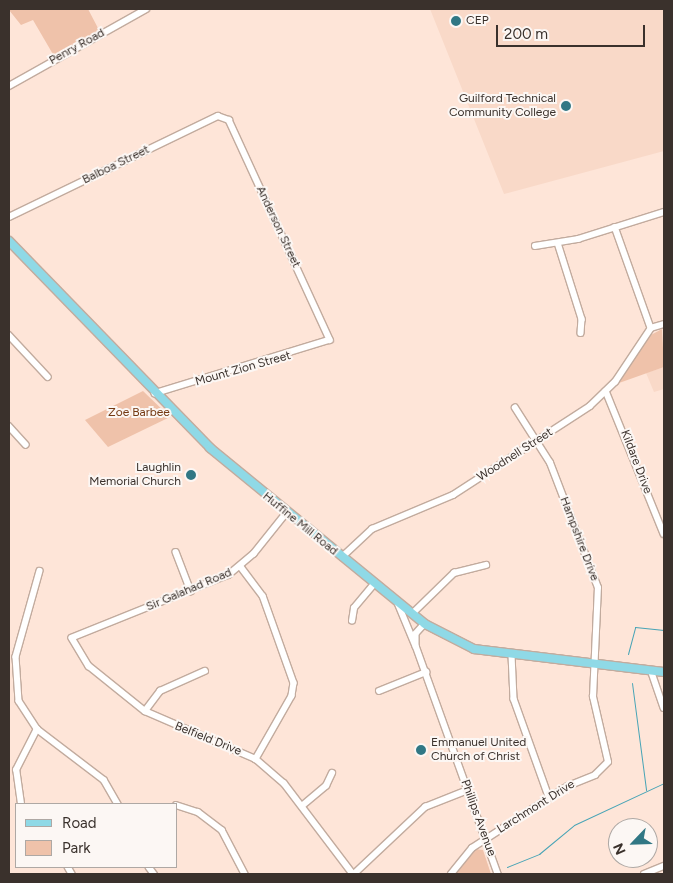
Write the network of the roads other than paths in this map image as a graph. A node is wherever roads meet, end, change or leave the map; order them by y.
1 (146, 9) edge
2 (9, 86) edge
3 (224, 116) joint
4 (664, 212) edge
5 (9, 217) edge
6 (615, 227) junction
7 (558, 243) junction
8 (10, 244) edge
9 (535, 246) dead end
10 (664, 324) edge
11 (651, 328) junction
12 (580, 333) dead end
13 (9, 335) edge
14 (330, 340) joint
15 (48, 377) dead end
16 (606, 391) junction
17 (155, 394) junction
18 (515, 408) dead end
19 (9, 426) edge
20 (536, 441) junction
21 (26, 445) dead end
22 (286, 514) junction
23 (664, 534) edge
24 (176, 552) dead end
25 (342, 557) junction
26 (486, 565) dead end
27 (241, 567) junction
28 (40, 571) dead end
29 (374, 584) junction
30 (191, 591) junction
31 (398, 603) junction
32 (412, 614) junction
33 (352, 621) dead end
34 (426, 624) junction
35 (72, 638) joint
36 (416, 646) junction
37 (512, 655) junction
38 (595, 665) junction
39 (651, 670) junction
40 (205, 671) dead end
41 (426, 672) junction
42 (664, 672) edge
43 (379, 691) dead end
44 (664, 708) edge
45 (145, 711) junction
46 (37, 729) junction
47 (256, 759) junction
48 (606, 768) joint
49 (332, 773) dead end
50 (468, 790) junction
51 (549, 797) junction
52 (21, 803) edge
53 (117, 803) edge
54 (303, 805) junction
55 (178, 806) edge
56 (486, 838) junction
57 (664, 866) edge
58 (245, 874) edge
59 (354, 874) edge
60 (451, 874) edge
61 (498, 874) edge
62 (644, 874) edge

1 - 2 street, Penry Road
3 - 5 street, Balboa Street
3 - 14 street, Anderson Street
4 - 6 street
6 - 7 street
6 - 11 street
7 - 9 street
7 - 12 street
8 - 17 main road, Huffine Mill Road
10 - 11 street
11 - 16 street, Woodnell Street
13 - 15 street
14 - 17 street, Mount Zion Street
16 - 20 street, Woodnell Street
16 - 23 street, Kildare Drive
17 - 22 main road, Huffine Mill Road
18 - 20 street, Hampshire Drive
19 - 21 street
20 - 25 street, Woodnell Street
20 - 38 street, Hampshire Drive
22 - 25 main road, Huffine Mill Road
22 - 27 street, Sir Galahad Road
24 - 30 street
25 - 29 main road, Huffine Mill Road
26 - 32 street
27 - 30 street, Sir Galahad Road
27 - 47 street
28 - 46 street
29 - 31 main road, Huffine Mill Road
29 - 33 street
30 - 35 street, Sir Galahad Road
31 - 32 main road, Huffine Mill Road
31 - 36 street, Phillips Avenue
32 - 34 main road, Huffine Mill Road
34 - 36 street
34 - 37 main road, Huffine Mill Road
35 - 45 street, Belfield Drive
36 - 41 street, Phillips Avenue
37 - 38 main road, Huffine Mill Road
37 - 51 street
38 - 39 main road, Huffine Mill Road
38 - 48 street, Hampshire Drive
39 - 42 main road, Huffine Mill Road
39 - 44 street
40 - 45 street
41 - 43 street
41 - 50 street, Phillips Avenue
45 - 47 street, Belfield Drive
46 - 52 street
46 - 53 street
47 - 54 street, Belfield Drive
48 - 51 street, Larchmont Drive
49 - 54 street
50 - 56 street, Phillips Avenue
50 - 59 street
51 - 56 street, Larchmont Drive
54 - 59 street, Belfield Drive
55 - 58 street
56 - 60 street, Larchmont Drive
56 - 61 street, Phillips Avenue
57 - 62 street

